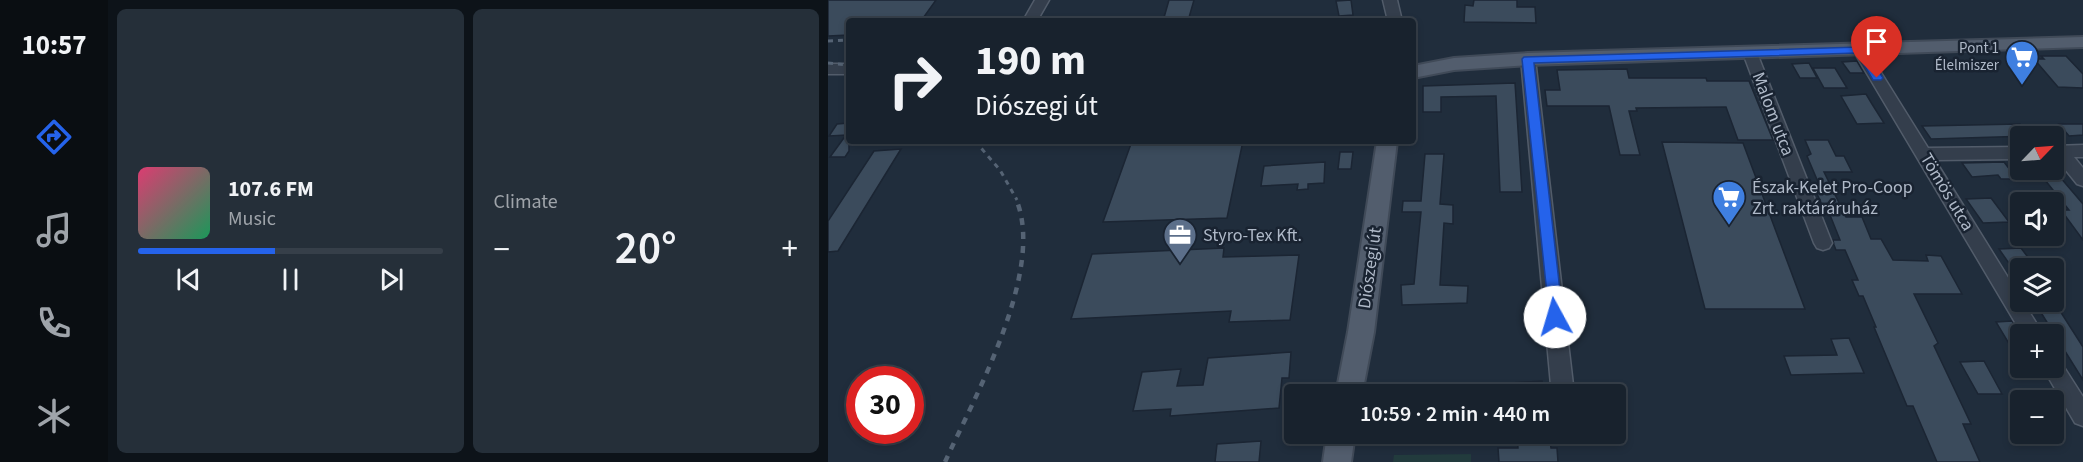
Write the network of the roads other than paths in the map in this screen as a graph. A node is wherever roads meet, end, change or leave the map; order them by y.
1 (1042, 0) edge
2 (1390, 0) edge
3 (1032, 18) edge
4 (1394, 18) edge
5 (2083, 42) edge
6 (1860, 50) junction
7 (1750, 53) junction
8 (1528, 59) junction
9 (1416, 65) edge
10 (828, 69) edge
11 (846, 69) edge
12 (1387, 144) edge
13 (2083, 151) edge
14 (2064, 152) edge
15 (2010, 153) edge
16 (1924, 154) junction
17 (2064, 160) edge
18 (2083, 180) edge
19 (1822, 243) dead end
20 (2027, 324) edge
21 (2059, 378) edge
22 (1351, 384) edge
23 (1562, 384) edge
24 (2083, 416) edge
25 (1340, 444) edge
26 (1337, 462) edge

1 - 3 street
2 - 4 street
5 - 6 main road
6 - 7 main road
6 - 16 street, Tömös utca
7 - 8 main road
7 - 19 street, Malom utca
8 - 9 main road
8 - 23 street
10 - 11 street
12 - 22 main road, Diószegi út
13 - 14 street
15 - 16 street
16 - 20 street, Tömös utca
17 - 18 street
21 - 24 street
25 - 26 main road

